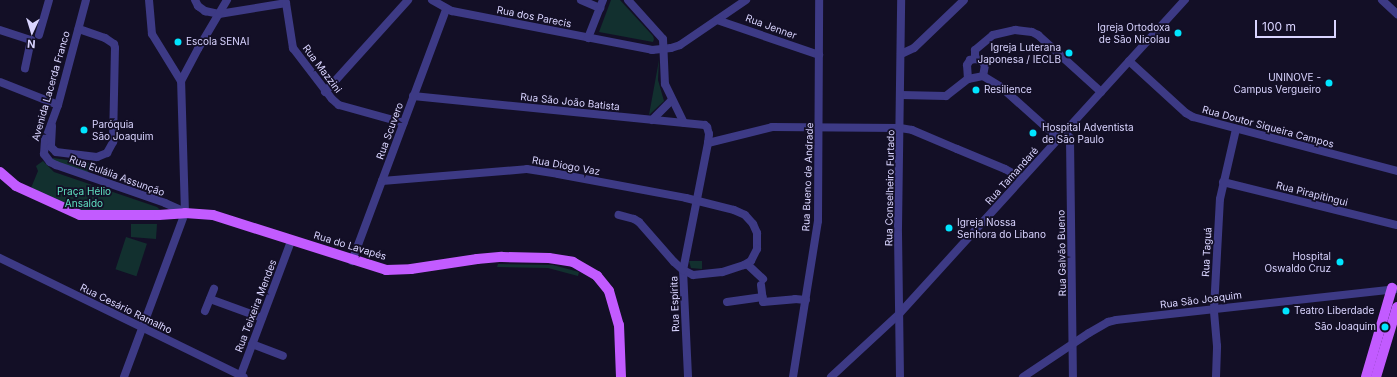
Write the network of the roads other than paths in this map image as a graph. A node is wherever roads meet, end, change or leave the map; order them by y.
1 (49, 0) edge
2 (150, 0) edge
3 (194, 0) edge
4 (227, 0) edge
5 (408, 0) edge
6 (432, 0) edge
7 (580, 0) edge
8 (628, 0) edge
9 (746, 0) edge
10 (819, 0) edge
11 (901, 0) edge
12 (964, 0) edge
13 (1185, 0) edge
14 (1382, 0) edge
15 (84, 1) edge
16 (287, 2) edge
17 (601, 4) edge
18 (446, 9) junction
19 (728, 12) junction
20 (219, 14) junction
21 (1397, 14) edge
22 (717, 20) junction
23 (729, 23) junction
24 (79, 29) junction
25 (0, 30) edge
26 (39, 35) dead end
27 (588, 38) junction
28 (664, 49) junction
29 (901, 54) junction
30 (819, 55) junction
31 (975, 58) junction
32 (1129, 61) junction
33 (25, 68) dead end
34 (984, 76) junction
35 (968, 79) junction
36 (182, 81) junction
37 (0, 82) edge
38 (325, 92) junction
39 (1101, 92) junction
40 (413, 96) junction
41 (901, 96) junction
42 (672, 100) junction
43 (58, 105) junction
44 (652, 120) junction
45 (52, 121) junction
46 (684, 123) junction
47 (404, 124) junction
48 (820, 127) junction
49 (900, 128) junction
50 (1236, 129) junction
51 (1065, 132) junction
52 (1059, 139) junction
53 (708, 143) junction
54 (44, 154) joint
55 (1397, 171) edge
56 (0, 172) edge
57 (1022, 178) junction
58 (382, 181) junction
59 (1223, 182) junction
60 (0, 183) edge
61 (16, 186) junction
62 (697, 200) junction
63 (185, 212) junction
64 (618, 215) dead end
65 (1397, 225) edge
66 (291, 241) junction
67 (0, 258) edge
68 (352, 261) junction
69 (747, 264) junction
70 (683, 270) junction
71 (214, 289) dead end
72 (1394, 289) edge
73 (763, 297) junction
74 (210, 299) junction
75 (806, 300) junction
76 (727, 302) dead end
77 (1397, 307) edge
78 (1214, 308) junction
79 (205, 311) dead end
80 (899, 314) junction
81 (262, 318) junction
82 (142, 328) junction
83 (252, 344) junction
84 (1073, 344) junction
85 (283, 356) dead end
86 (241, 376) edge
87 (124, 377) edge
88 (621, 377) edge
89 (688, 377) edge
90 (793, 377) edge
91 (831, 377) edge
92 (900, 377) edge
93 (1023, 377) edge
94 (1073, 377) edge
95 (1216, 377) edge
96 (1366, 377) edge
97 (1376, 377) edge

1 - 26 street
2 - 36 street
3 - 20 street
4 - 20 street
5 - 38 street
6 - 18 street, Rua dos Parecis
7 - 17 street
8 - 28 street
9 - 19 street, Rua dos Parecis
10 - 30 street, Rua Bueno de Andrade
11 - 29 street, Rua Conselheiro Furtado
12 - 29 street
13 - 32 street, Rua Tamandaré
14 - 21 street
15 - 24 street, Avenida Lacerda Franco
16 - 20 street
16 - 38 street, Rua Mazzini
17 - 27 street
18 - 27 street, Rua dos Parecis
18 - 40 street, Rua Scuvero
19 - 22 street, Rua dos Parecis
19 - 23 street
20 - 36 street
22 - 23 street, Rua Jenner
22 - 28 street, Rua dos Parecis
23 - 30 street, Rua Jenner
24 - 43 street, Avenida Lacerda Franco
24 - 45 street
25 - 33 street
27 - 28 street, Rua dos Parecis
28 - 42 street
29 - 41 street, Rua Conselheiro Furtado
30 - 48 street, Rua Bueno de Andrade
31 - 34 street
31 - 35 street
31 - 39 street
32 - 39 street, Rua Tamandaré
32 - 50 street, Rua Doutor Siqueira Campos
34 - 35 street
34 - 52 street
35 - 41 street
36 - 63 street
37 - 43 street
38 - 47 street, Rua Mazzini
39 - 51 street, Rua Tamandaré
40 - 44 street, Rua São João Batista
40 - 47 street, Rua Scuvero
41 - 49 street, Rua Conselheiro Furtado
42 - 44 street
42 - 46 street
43 - 45 street, Avenida Lacerda Franco
44 - 46 street, Rua São João Batista
45 - 54 street, Avenida Lacerda Franco
46 - 53 street, Rua São João Batista
47 - 58 street, Rua Scuvero
48 - 49 street
48 - 53 street
48 - 75 street, Rua Bueno de Andrade
49 - 57 street
49 - 80 street, Rua Conselheiro Furtado
50 - 55 street, Rua Doutor Siqueira Campos
50 - 59 street, Rua Taguá
51 - 52 street, Rua Tamandaré
51 - 84 street, Rua Galvão Bueno
52 - 57 street, Rua Tamandaré
53 - 62 street
54 - 63 street, Rua Eulália Assunção
56 - 61 main road, Rua do Lavapés
57 - 80 street, Rua Tamandaré
58 - 62 street, Rua Diogo Vaz
58 - 68 street, Rua Scuvero
59 - 65 street, Rua Pirapitingui
59 - 78 street, Rua Taguá
60 - 61 main road
61 - 63 main road, Rua do Lavapés
62 - 69 street, Rua Diogo Vaz
62 - 70 street
63 - 66 main road, Rua do Lavapés
63 - 82 street
64 - 70 street, Rua Espírita
66 - 68 main road, Rua do Lavapés
66 - 81 street, Rua Teixeira Mendes
67 - 82 street, Rua Cesário Ramalho
68 - 88 main road, Rua do Lavapés
69 - 70 street
69 - 73 street
70 - 89 street, Rua Espírita
71 - 74 street
72 - 78 street, Rua São Joaquim
72 - 96 main road
73 - 75 street
73 - 76 street
74 - 79 street
74 - 81 street
75 - 90 street, Rua Bueno de Andrade
77 - 97 main road
78 - 84 street, Rua São Joaquim
78 - 95 street, Rua Taguá
80 - 91 street, Rua Tamandaré
80 - 92 street, Rua Conselheiro Furtado
81 - 83 street, Rua Teixeira Mendes
82 - 86 street, Rua Cesário Ramalho
82 - 87 street
83 - 85 street
83 - 86 street, Rua Teixeira Mendes
84 - 93 street, Rua São Joaquim
84 - 94 street, Rua Galvão Bueno

